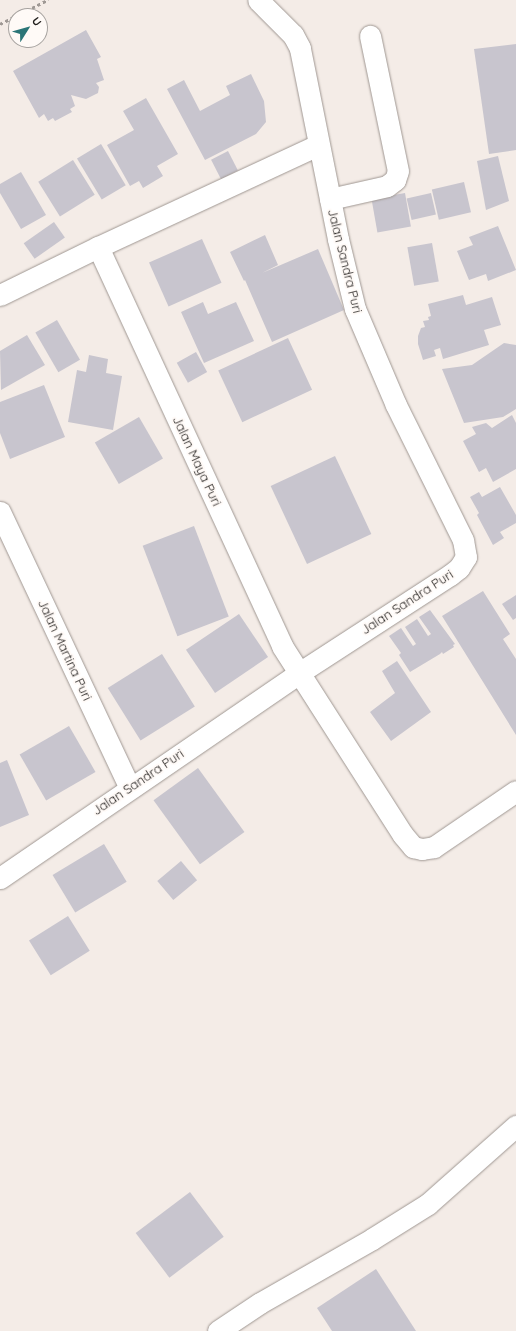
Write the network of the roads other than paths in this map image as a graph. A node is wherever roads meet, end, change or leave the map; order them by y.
1 (258, 0) edge
2 (370, 36) dead end
3 (318, 145) junction
4 (330, 199) junction
5 (98, 247) junction
6 (0, 295) edge
7 (0, 512) edge
8 (299, 673) junction
9 (130, 788) junction
10 (516, 791) edge
11 (0, 878) edge
12 (516, 1126) edge
13 (218, 1331) edge

1 - 3 street, Jalan Sandra Puri
2 - 4 street
3 - 4 street, Jalan Sandra Puri
3 - 5 street
4 - 8 street, Jalan Sandra Puri
5 - 6 street
5 - 8 street, Jalan Maya Puri
7 - 9 street, Jalan Martina Puri
8 - 9 street, Jalan Sandra Puri
8 - 10 street, Jalan Maya Puri
9 - 11 street, Jalan Sandra Puri
12 - 13 street

